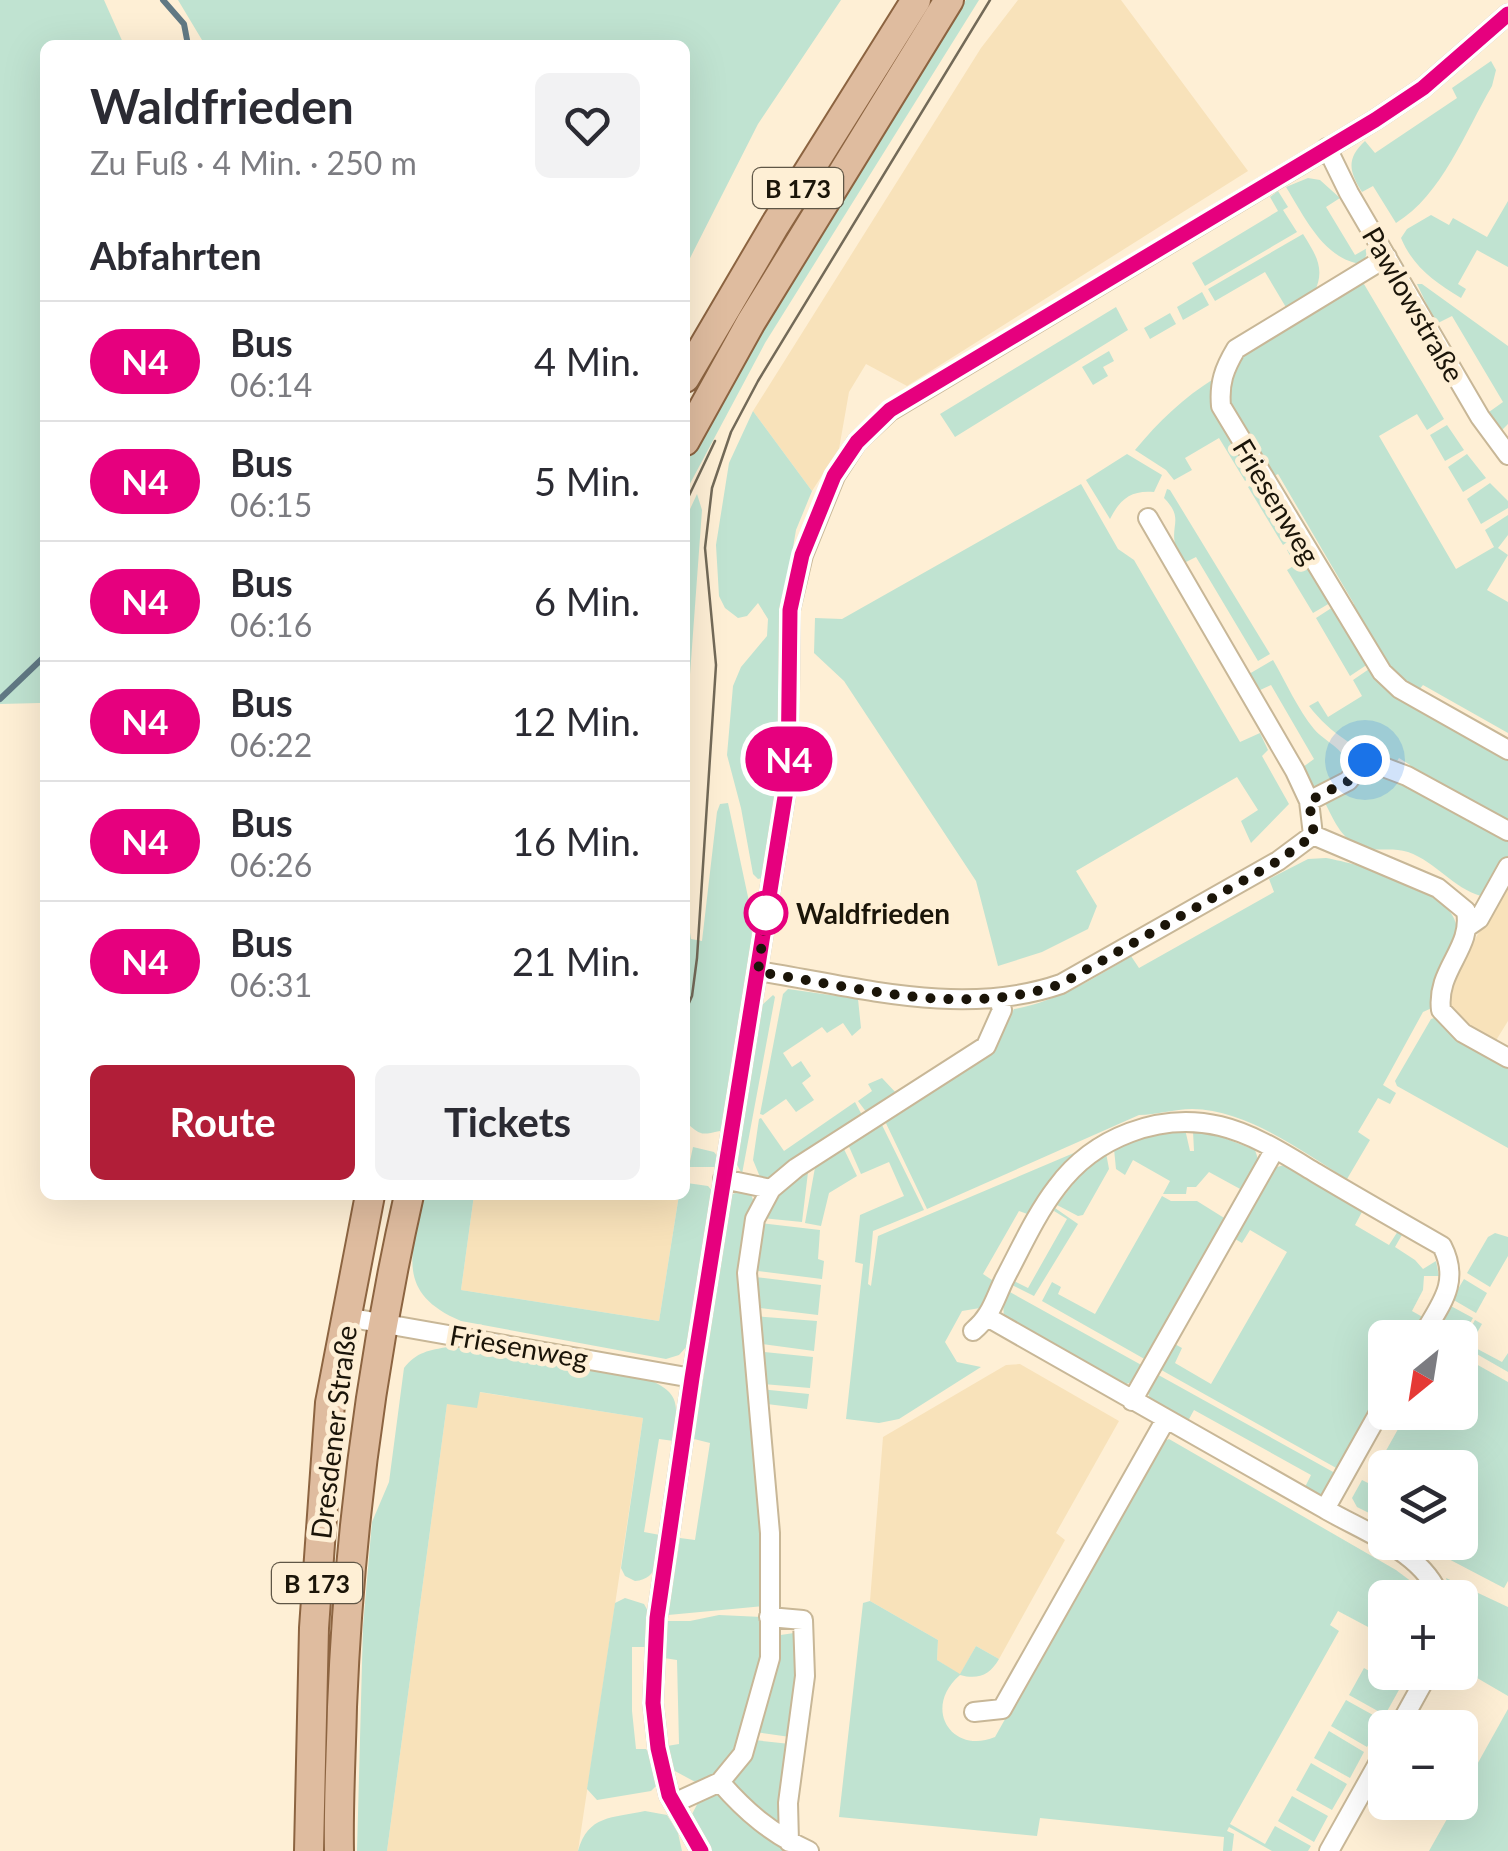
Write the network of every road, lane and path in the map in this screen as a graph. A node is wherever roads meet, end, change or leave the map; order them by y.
1 (916, 0) edge
2 (949, 0) edge
3 (1508, 14) edge
4 (1327, 148) junction
5 (1387, 257) junction
6 (690, 370) edge
7 (690, 432) edge
8 (1508, 455) edge
9 (1148, 518) dead end
10 (1508, 750) edge
11 (1309, 801) junction
12 (1508, 832) edge
13 (1314, 835) junction
14 (1508, 868) edge
15 (1469, 926) junction
16 (758, 972) junction
17 (999, 998) junction
18 (1508, 1058) edge
19 (1275, 1149) junction
20 (723, 1179) junction
21 (771, 1188) junction
22 (369, 1200) edge
23 (408, 1200) edge
24 (346, 1317) junction
25 (988, 1318) junction
26 (1431, 1320) edge
27 (383, 1322) junction
28 (973, 1331) dead end
29 (692, 1378) junction
30 (1132, 1400) junction
31 (1166, 1419) junction
32 (1369, 1430) edge
33 (1325, 1509) junction
34 (1432, 1580) edge
35 (769, 1617) junction
36 (974, 1712) dead end
37 (1368, 1781) edge
38 (720, 1782) junction
39 (672, 1799) junction
40 (789, 1842) junction
41 (309, 1851) edge
42 (339, 1851) edge
43 (701, 1851) edge
44 (808, 1851) edge
45 (1329, 1851) edge

1 - 6 main road, B 173
2 - 7 main road, B 173
3 - 4 street
4 - 5 street, Pawlowstraße
4 - 16 street
5 - 8 street, Pawlowstraße
5 - 10 street, Friesenweg
9 - 11 street
11 - 12 street
11 - 13 street
13 - 15 street
13 - 17 street
14 - 15 street
15 - 18 street
16 - 17 street
16 - 20 street
17 - 21 street
19 - 25 street
19 - 26 street
19 - 30 street
20 - 21 street
20 - 29 street
21 - 35 street
22 - 24 main road, Dresdener Straße / B 173
23 - 27 main road, B 173
24 - 27 street, Friesenweg
24 - 41 main road, Dresdener Straße / B 173
25 - 28 street
25 - 30 street
27 - 29 street, Friesenweg
27 - 42 main road, B 173
29 - 39 street
30 - 31 street
31 - 33 street
31 - 36 street
32 - 33 street
33 - 34 street
35 - 38 street
35 - 40 street
37 - 45 street
38 - 39 street
38 - 40 street
39 - 43 street
40 - 44 street

